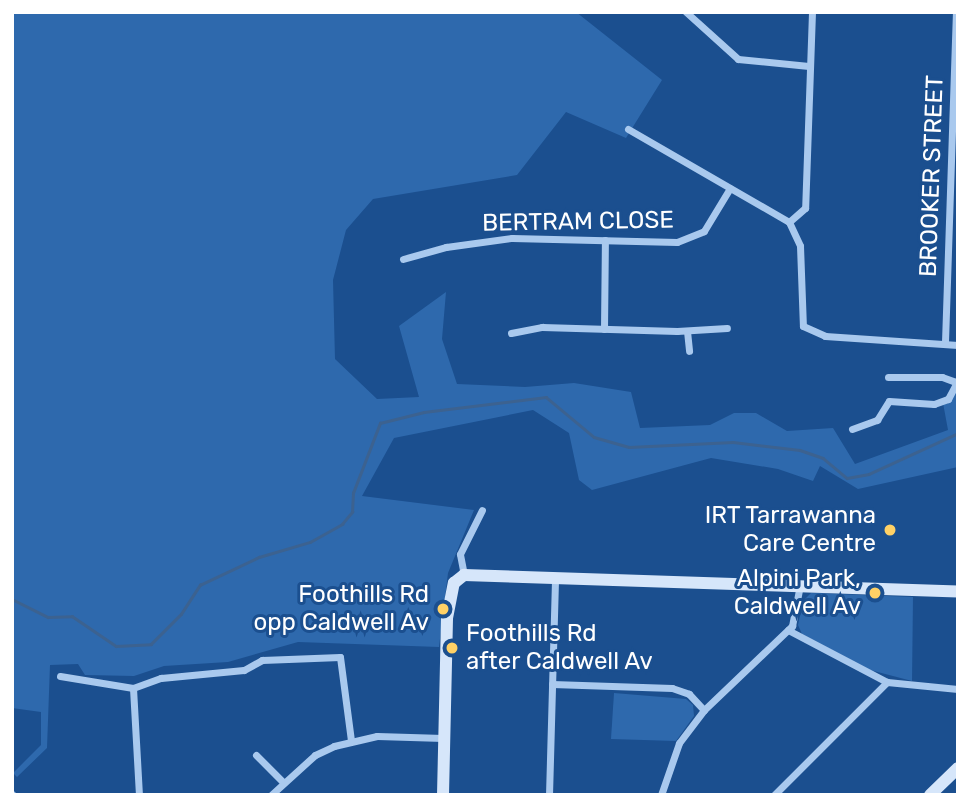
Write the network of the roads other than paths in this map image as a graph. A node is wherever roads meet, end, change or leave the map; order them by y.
1 (686, 12) edge
2 (812, 12) edge
3 (956, 12) edge
4 (809, 66) junction
5 (628, 129) dead end
6 (730, 188) junction
7 (789, 222) junction
8 (605, 240) junction
9 (403, 259) dead end
10 (727, 328) dead end
11 (604, 329) junction
12 (687, 331) junction
13 (511, 333) dead end
14 (945, 342) junction
15 (958, 345) edge
16 (688, 351) dead end
17 (888, 377) dead end
18 (957, 381) edge
19 (852, 429) dead end
20 (482, 510) dead end
21 (464, 575) junction
22 (555, 576) junction
23 (800, 585) junction
24 (958, 591) edge
25 (789, 630) junction
26 (60, 676) dead end
27 (887, 682) junction
28 (552, 684) junction
29 (133, 688) junction
30 (958, 689) edge
31 (705, 710) junction
32 (443, 738) junction
33 (351, 740) junction
34 (256, 755) dead end
35 (958, 768) edge
36 (282, 781) junction
37 (139, 795) edge
38 (271, 795) edge
39 (443, 795) edge
40 (549, 795) edge
41 (661, 795) edge
42 (774, 795) edge
43 (929, 795) edge

1 - 4 street
2 - 4 street
3 - 14 street, BROOKER STREET
4 - 7 street
5 - 6 street
6 - 7 street
6 - 8 street, BERTRAM CLOSE
7 - 14 street
8 - 9 street, BERTRAM CLOSE
8 - 11 street
10 - 12 street
11 - 12 street
11 - 13 street
12 - 16 street
14 - 15 street
17 - 18 street
18 - 19 street
20 - 21 street
21 - 22 main road
21 - 32 main road
22 - 23 main road
22 - 28 street
23 - 24 main road
23 - 25 street
25 - 27 street
25 - 31 street
26 - 29 street
27 - 30 street
27 - 42 street
28 - 31 street
28 - 40 street
29 - 33 street
29 - 37 street
31 - 41 street
32 - 33 street
32 - 39 main road
33 - 36 street
34 - 36 street
35 - 43 main road
36 - 38 street

